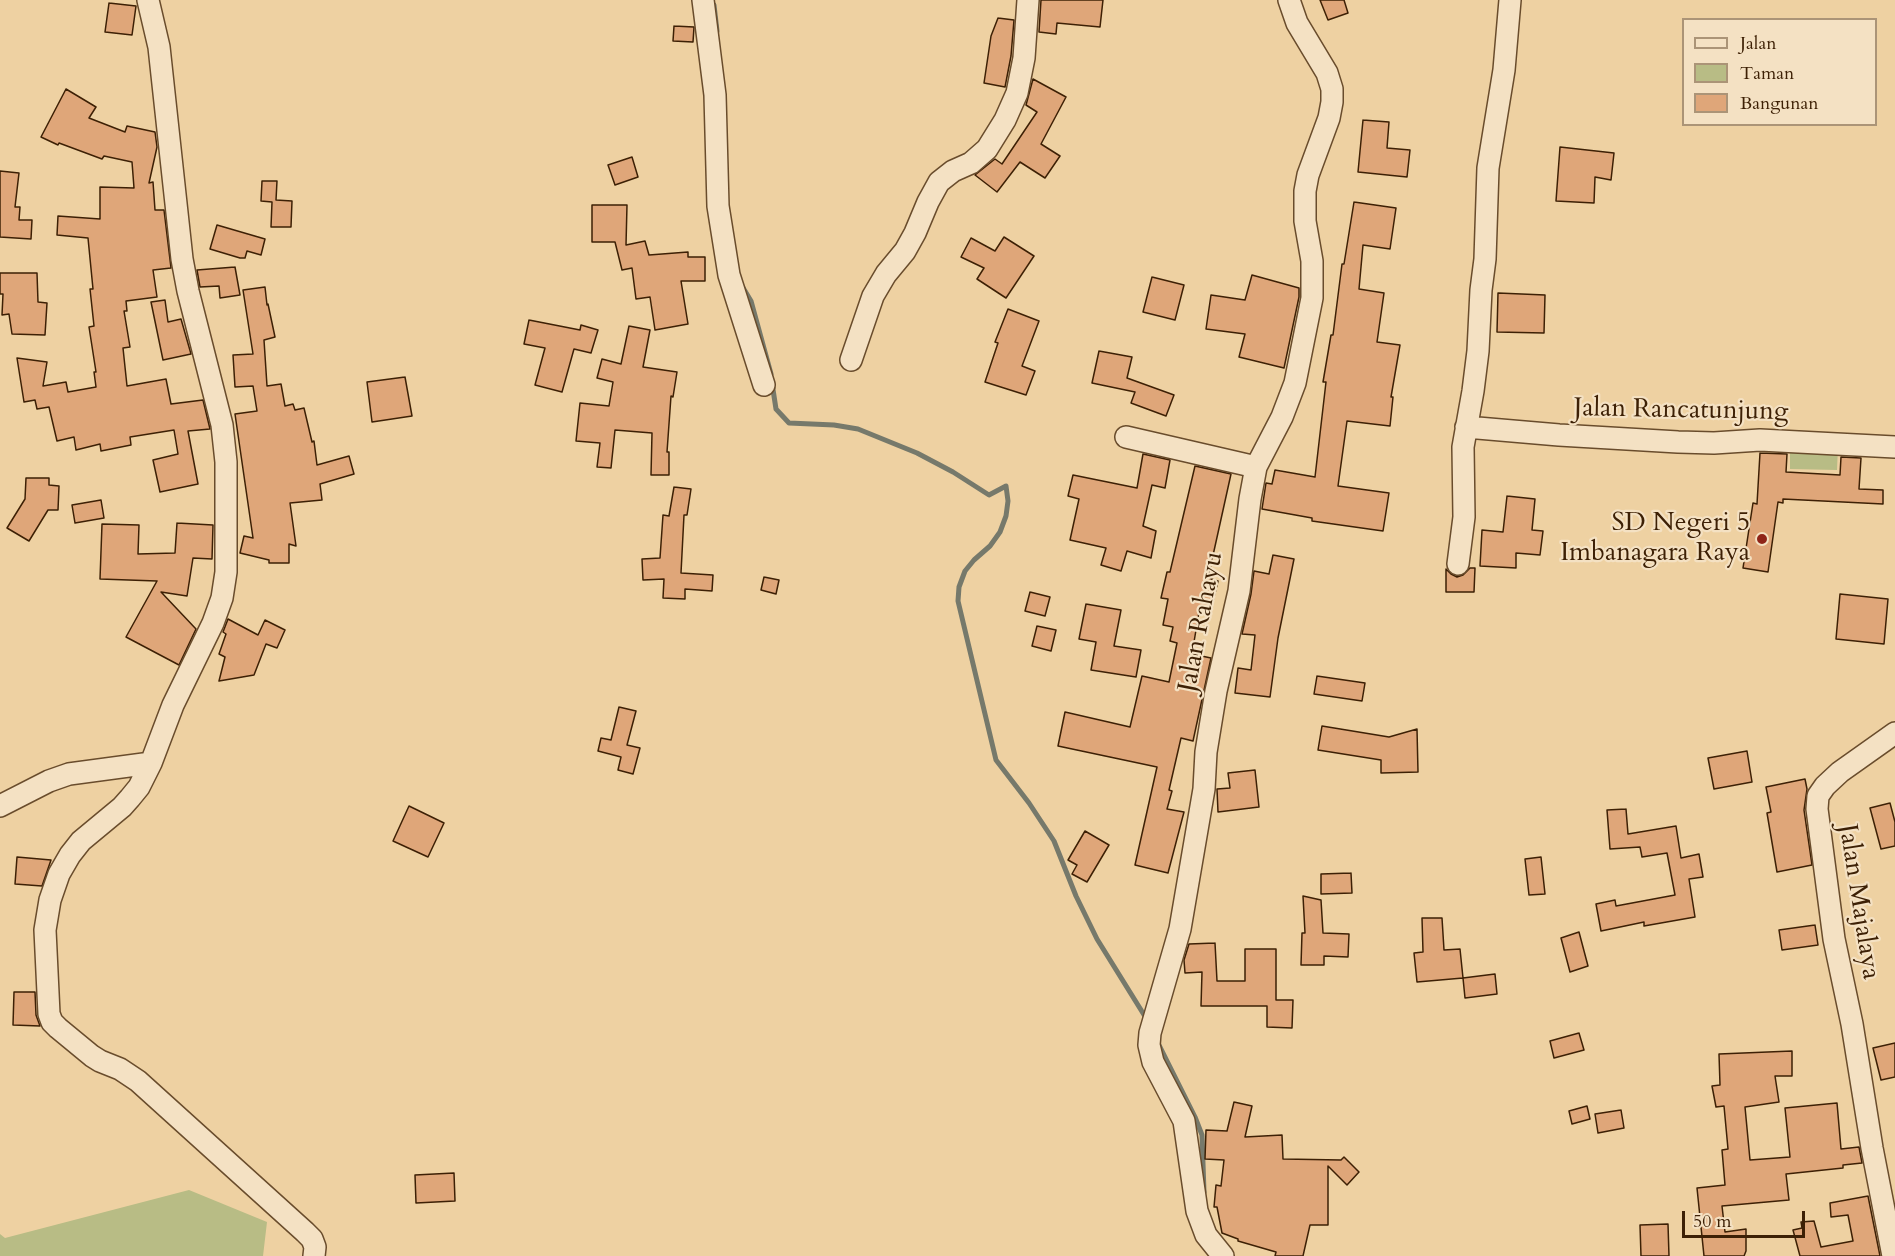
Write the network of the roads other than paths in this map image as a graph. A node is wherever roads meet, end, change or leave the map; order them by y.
1 (148, 0) edge
2 (703, 0) edge
3 (1028, 0) edge
4 (1289, 0) edge
5 (1510, 0) edge
6 (851, 360) dead end
7 (764, 385) dead end
8 (1466, 427) junction
9 (1126, 438) dead end
10 (1895, 447) edge
11 (1256, 467) junction
12 (1458, 564) dead end
13 (1895, 734) edge
14 (151, 763) junction
15 (0, 806) edge
16 (314, 1256) edge
17 (1223, 1256) edge
18 (1893, 1256) edge

1 - 14 street
2 - 7 street
3 - 6 street
4 - 11 street, Jalan Rahayu
5 - 8 street
8 - 10 street, Jalan Rancatunjung
8 - 12 street
9 - 11 street
11 - 17 street, Jalan Rahayu
13 - 18 street, Jalan Majalaya
14 - 15 street
14 - 16 street

